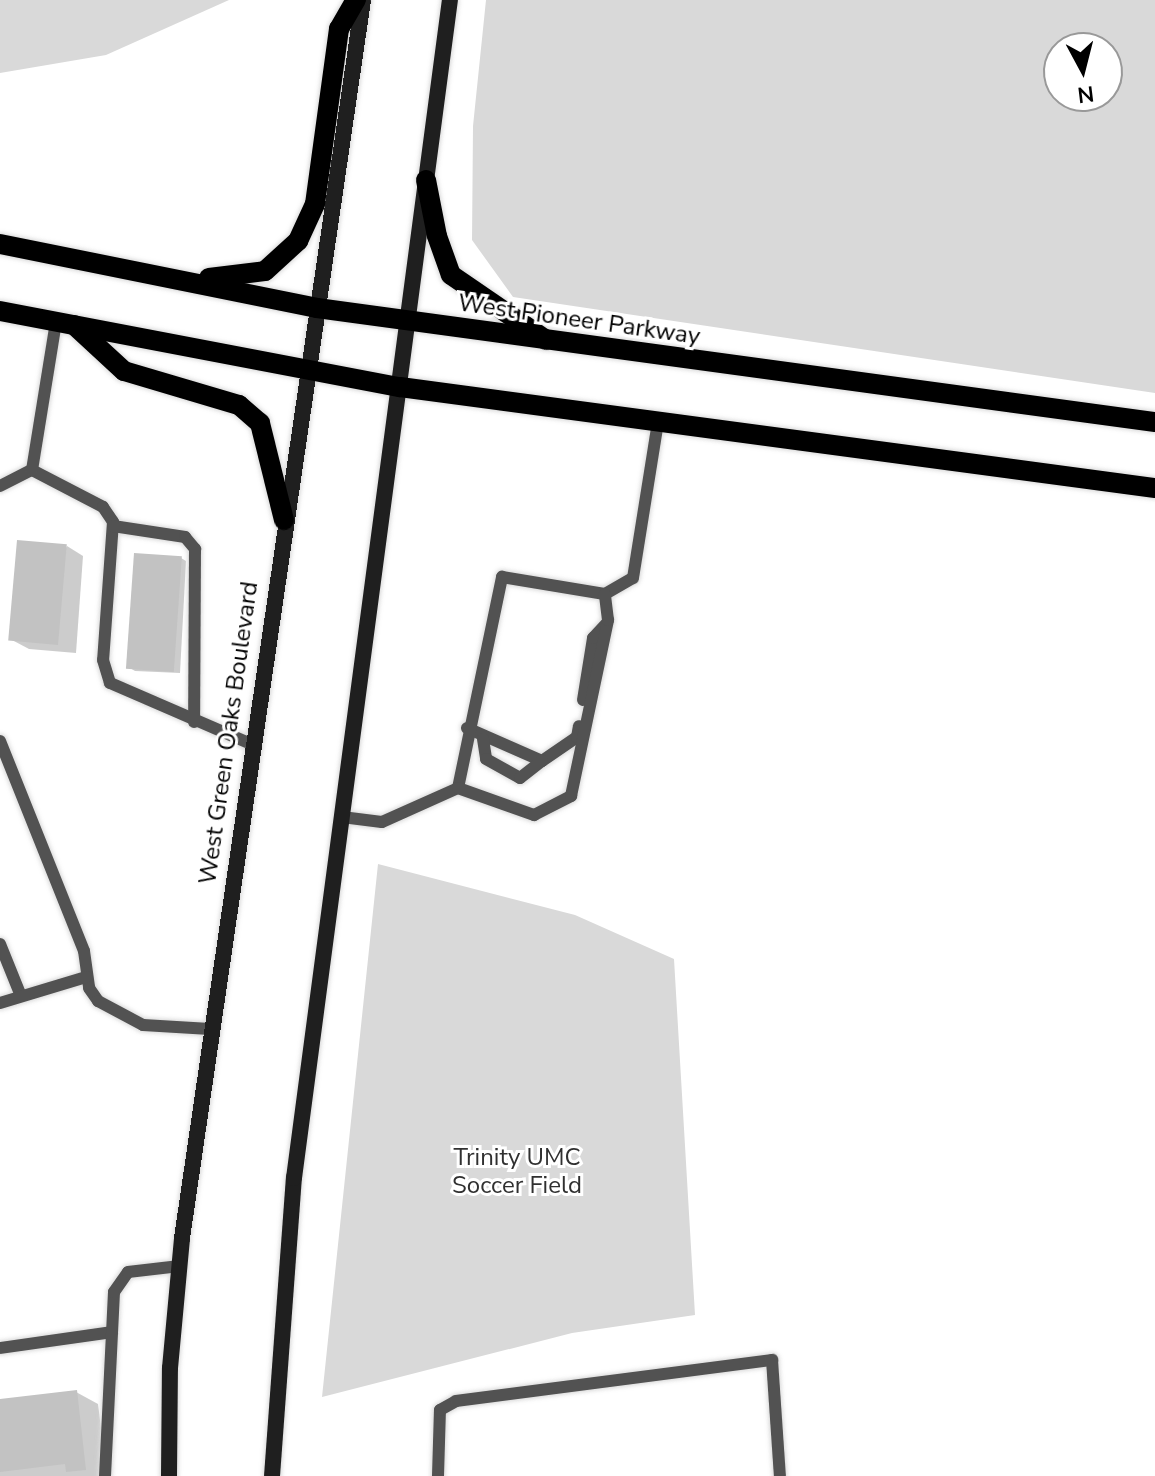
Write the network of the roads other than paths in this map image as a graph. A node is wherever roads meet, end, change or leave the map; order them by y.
1 (356, 0) edge
2 (363, 0) edge
3 (450, 0) edge
4 (426, 180) junction
5 (0, 244) edge
6 (169, 278) junction
7 (317, 308) junction
8 (0, 311) edge
9 (408, 322) junction
10 (65, 324) junction
11 (553, 344) junction
12 (309, 372) junction
13 (400, 387) junction
14 (658, 422) junction
15 (1155, 422) edge
16 (32, 470) junction
17 (0, 486) edge
18 (1155, 488) edge
19 (284, 520) junction
20 (113, 526) junction
21 (605, 594) junction
22 (608, 620) junction
23 (194, 722) junction
24 (467, 728) junction
25 (483, 739) junction
26 (0, 741) edge
27 (251, 744) junction
28 (542, 761) junction
29 (458, 788) junction
30 (342, 817) junction
31 (0, 944) edge
32 (86, 977) junction
33 (21, 996) junction
34 (0, 1003) edge
35 (210, 1029) junction
36 (180, 1266) junction
37 (112, 1332) junction
38 (0, 1348) edge
39 (105, 1476) edge
40 (169, 1476) edge
41 (272, 1476) edge
42 (438, 1476) edge
43 (780, 1476) edge

1 - 6 main road
2 - 7 main road, West Green Oaks Boulevard
3 - 4 main road
4 - 9 main road
4 - 11 main road
5 - 6 main road, West Pioneer Parkway
6 - 7 main road, West Pioneer Parkway
7 - 9 main road, West Pioneer Parkway
7 - 12 main road, West Green Oaks Boulevard
8 - 10 main road
9 - 11 main road, West Pioneer Parkway
9 - 13 main road
10 - 12 main road
10 - 16 lane
10 - 19 main road
11 - 15 main road, West Pioneer Parkway
12 - 13 main road
12 - 19 main road, West Green Oaks Boulevard
13 - 14 main road
13 - 30 main road
14 - 18 main road
14 - 21 lane
16 - 17 lane
16 - 20 lane
19 - 27 main road, West Green Oaks Boulevard
20 - 23 lane
20 - 23 lane
21 - 22 lane
21 - 24 lane
22 - 28 lane
22 - 29 lane
23 - 27 lane
24 - 25 lane
24 - 29 lane
25 - 28 lane
25 - 28 lane
26 - 32 lane
27 - 35 main road, West Green Oaks Boulevard
29 - 30 lane
30 - 41 main road
31 - 33 lane
32 - 33 lane
32 - 35 lane
33 - 34 lane
35 - 36 main road, West Green Oaks Boulevard
36 - 37 lane
36 - 40 main road, West Green Oaks Boulevard
37 - 38 lane
37 - 39 lane
42 - 43 lane

